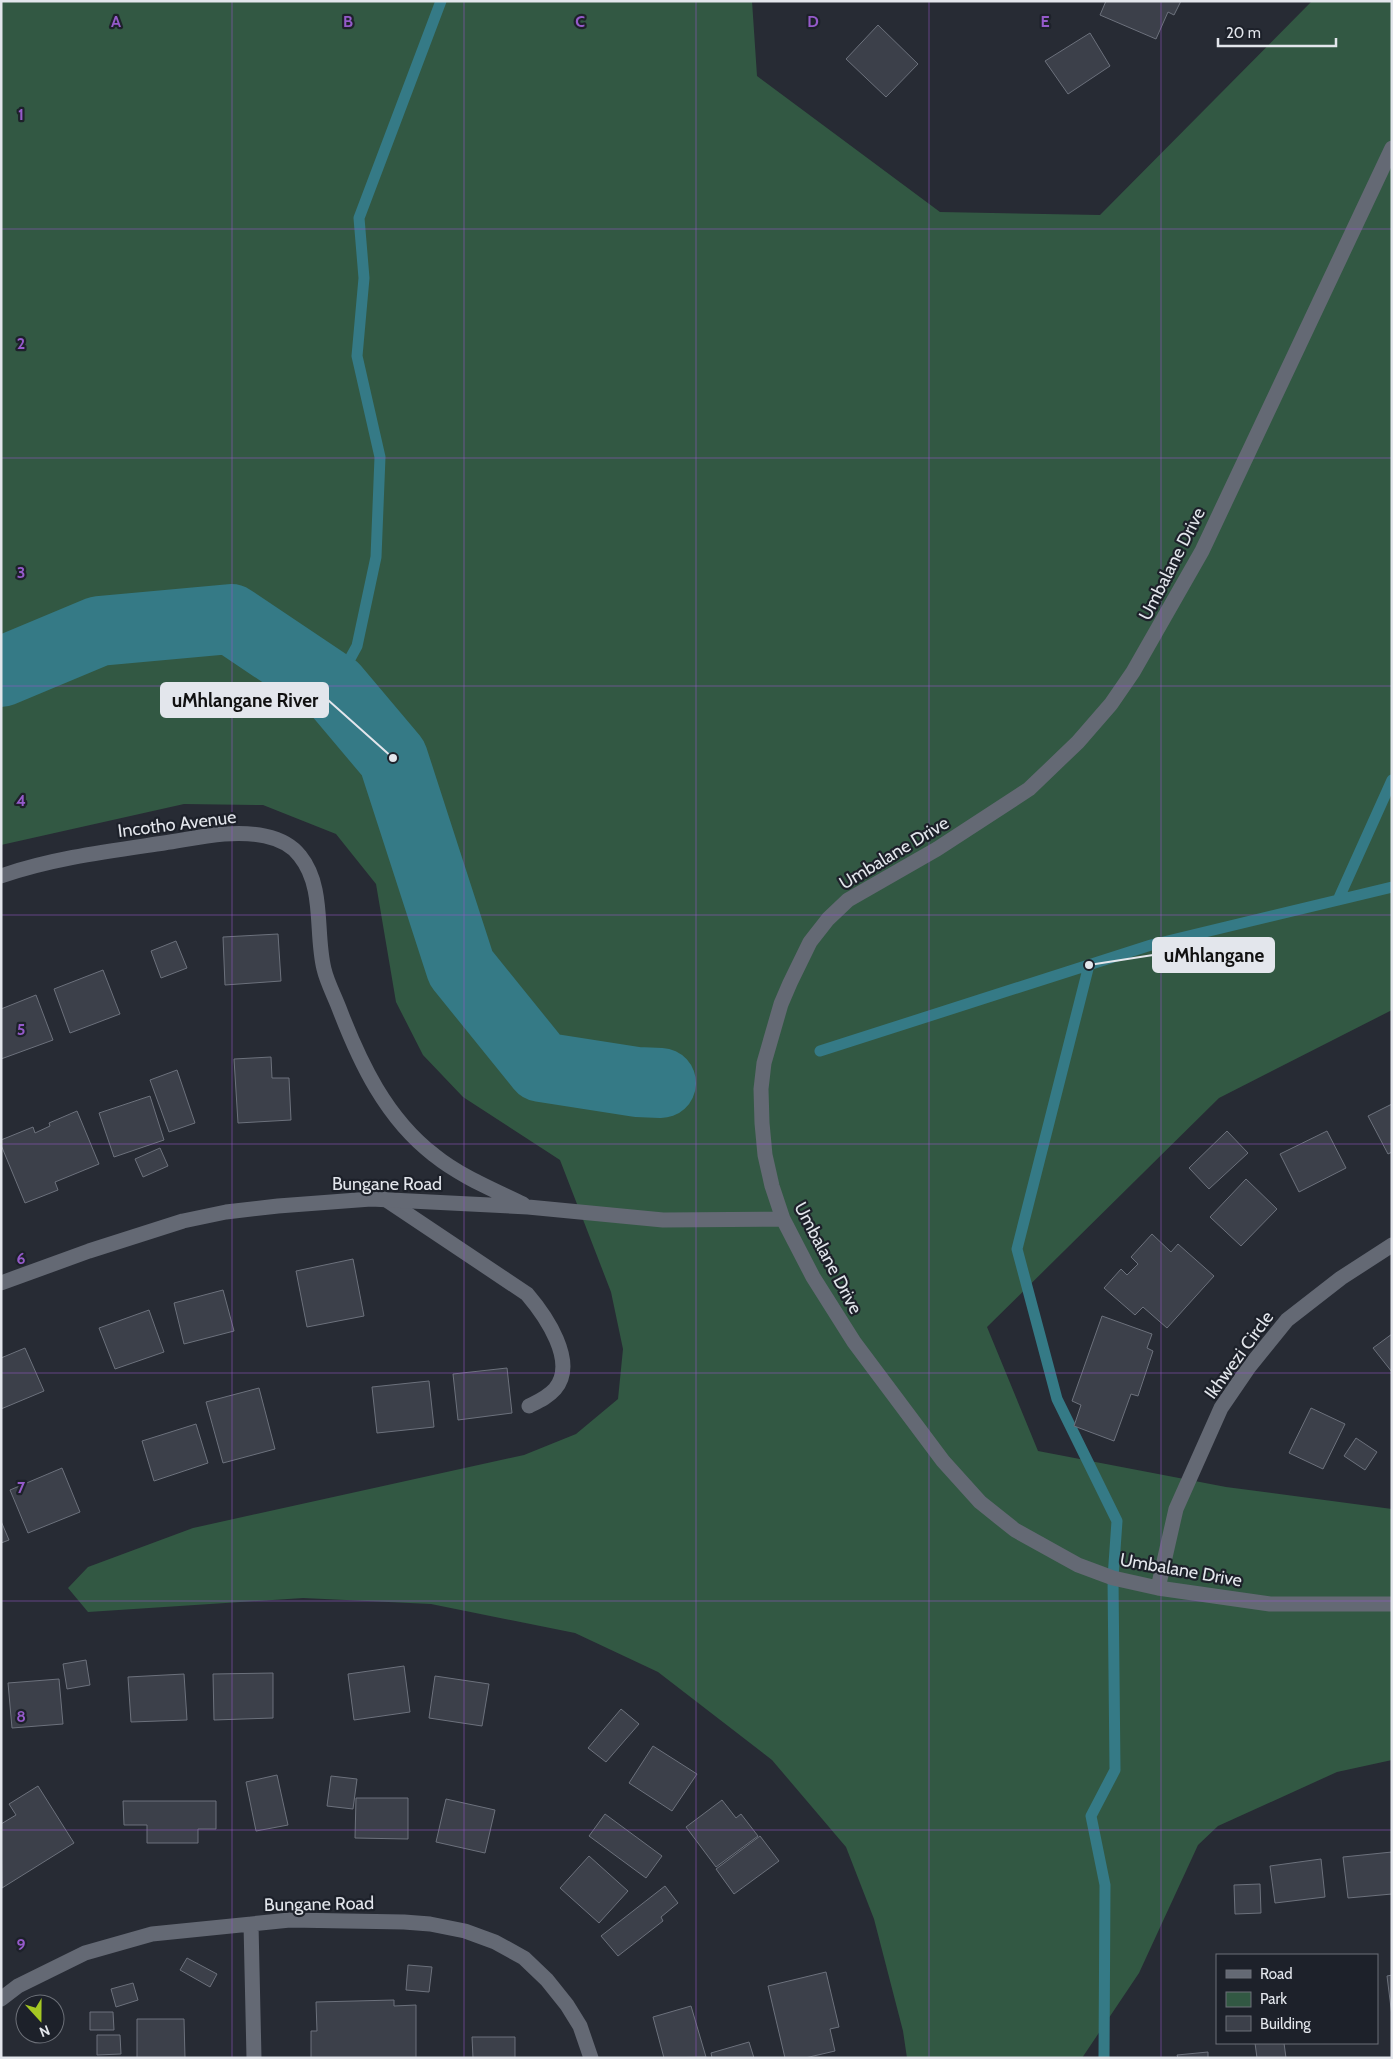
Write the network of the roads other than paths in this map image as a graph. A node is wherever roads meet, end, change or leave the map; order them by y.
1 (1392, 148) edge
2 (1, 876) edge
3 (385, 1199) junction
4 (528, 1207) junction
5 (783, 1219) junction
6 (1392, 1245) edge
7 (1, 1283) edge
8 (529, 1406) dead end
9 (1158, 1588) junction
10 (1392, 1604) edge
11 (251, 1924) junction
12 (1, 1999) edge
13 (254, 2058) edge
14 (590, 2058) edge

1 - 5 street, Umbalane Drive
2 - 4 street, Incotho Avenue
3 - 4 street, Bungane Road
3 - 7 street, Bungane Road
3 - 8 street
4 - 5 street, Bungane Road
5 - 9 street, Umbalane Drive
6 - 9 street, Ikhwezi Circle
9 - 10 street, Umbalane Drive
11 - 12 street, Bungane Road
11 - 13 street
11 - 14 street, Bungane Road

